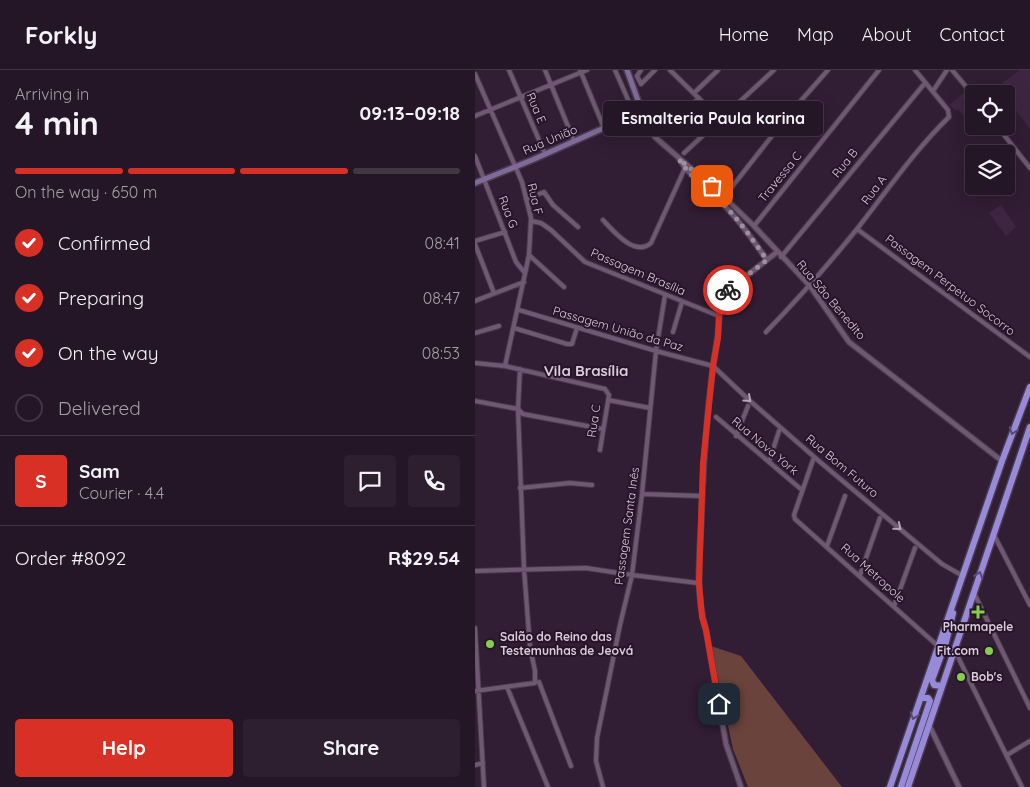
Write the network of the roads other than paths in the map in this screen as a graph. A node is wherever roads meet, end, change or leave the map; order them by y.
1 (509, 70) edge
2 (545, 70) edge
3 (587, 70) edge
4 (615, 70) edge
5 (627, 70) edge
6 (641, 70) edge
7 (655, 70) edge
8 (671, 70) edge
9 (718, 70) edge
10 (774, 70) edge
11 (828, 70) edge
12 (879, 70) edge
13 (915, 70) edge
14 (947, 70) edge
15 (952, 70) edge
16 (580, 71) edge
17 (475, 74) edge
18 (925, 83) junction
19 (551, 85) junction
20 (965, 85) edge
21 (933, 91) junction
22 (694, 93) junction
23 (521, 97) junction
24 (699, 98) junction
25 (641, 109) junction
26 (490, 110) junction
27 (633, 113) junction
28 (475, 116) edge
29 (641, 117) junction
30 (721, 120) junction
31 (669, 127) dead end
32 (604, 128) junction
33 (1004, 135) edge
34 (574, 141) junction
35 (685, 153) dead end
36 (545, 154) junction
37 (475, 156) edge
38 (679, 159) junction
39 (515, 166) junction
40 (685, 168) junction
41 (1030, 168) edge
42 (485, 178) junction
43 (475, 183) edge
44 (724, 196) junction
45 (526, 199) junction
46 (603, 220) dead end
47 (531, 221) junction
48 (754, 226) junction
49 (578, 227) dead end
50 (857, 229) junction
51 (505, 232) junction
52 (475, 243) edge
53 (529, 255) junction
54 (779, 255) junction
55 (767, 260) junction
56 (525, 273) junction
57 (524, 282) junction
58 (564, 286) dead end
59 (809, 286) junction
60 (494, 293) junction
61 (665, 295) junction
62 (475, 301) edge
63 (682, 302) junction
64 (519, 310) junction
65 (719, 316) junction
66 (499, 326) dead end
67 (514, 328) junction
68 (577, 328) junction
69 (673, 332) dead end
70 (766, 332) dead end
71 (475, 333) edge
72 (656, 351) junction
73 (1030, 357) edge
74 (475, 363) edge
75 (505, 366) junction
76 (713, 366) junction
77 (519, 369) junction
78 (1030, 387) edge
79 (608, 397) junction
80 (475, 400) edge
81 (747, 406) dead end
82 (650, 408) junction
83 (518, 409) junction
84 (716, 418) dead end
85 (1030, 427) edge
86 (603, 429) junction
87 (779, 431) dead end
88 (736, 436) junction
89 (599, 450) dead end
90 (813, 460) dead end
91 (1002, 461) junction
92 (769, 462) junction
93 (592, 485) dead end
94 (520, 488) junction
95 (802, 490) junction
96 (642, 494) junction
97 (702, 496) junction
98 (845, 496) dead end
99 (880, 518) dead end
100 (993, 533) junction
101 (827, 546) junction
102 (915, 548) dead end
103 (524, 569) junction
104 (475, 572) edge
105 (632, 575) junction
106 (860, 576) junction
107 (963, 576) junction
108 (699, 583) junction
109 (973, 591) junction
110 (953, 604) junction
111 (1030, 605) edge
112 (894, 606) junction
113 (475, 628) edge
114 (938, 646) junction
115 (953, 650) junction
116 (537, 682) junction
117 (942, 686) junction
118 (507, 687) junction
119 (477, 690) edge
120 (921, 698) junction
121 (1030, 708) edge
122 (929, 725) junction
123 (1030, 741) edge
124 (1007, 755) junction
125 (483, 763) junction
126 (475, 765) edge
127 (571, 766) dead end
128 (485, 787) edge
129 (548, 787) edge
130 (603, 787) edge
131 (741, 787) edge
132 (890, 787) edge
133 (901, 787) edge
134 (908, 787) edge
135 (959, 787) edge
136 (1022, 787) edge

1 - 23 street, Rua E
2 - 19 street
3 - 16 street
4 - 27 street
5 - 25 main road
6 - 7 street
8 - 22 street
9 - 22 street
10 - 30 street
11 - 44 street
12 - 48 street, Travessa C
13 - 18 street
14 - 21 street
15 - 20 street
16 - 19 street
16 - 32 street
17 - 26 street, Rua F
18 - 21 street
18 - 54 street, Rua B
19 - 23 street
19 - 34 street
21 - 50 street, Rua A
22 - 24 street
23 - 26 street
23 - 36 street, Rua E
24 - 30 street
24 - 31 street
25 - 27 main road, Rua União
25 - 29 main road
26 - 28 street
26 - 39 street, Rua F
27 - 29 main road
27 - 32 main road, Rua União
29 - 38 street, Rua São Benedito
30 - 35 street
32 - 34 main road, Rua União
33 - 41 street
34 - 36 main road, Rua União
36 - 39 main road, Rua União
37 - 42 street, Rua G
38 - 40 street, Rua São Benedito
38 - 44 street, Rua São Benedito
39 - 42 main road, Rua União
39 - 45 street, Rua F
40 - 46 street
40 - 55 street, Rua São Benedito
42 - 43 main road, Rua União
42 - 51 street, Rua G
44 - 48 street, Rua São Benedito
45 - 47 street, Rua F
45 - 49 street
47 - 53 street, Rua F
47 - 61 street, Passagem Brasília
48 - 54 street, Rua São Benedito
50 - 59 street, Rua A
50 - 73 street, Passagem Perpetuo Socorro
51 - 52 street
51 - 56 street, Rua G
52 - 60 street
53 - 56 street, Rua F
53 - 58 street
54 - 55 street
54 - 59 street, Rua São Benedito
55 - 65 street
56 - 57 street, Rua F
57 - 60 street
57 - 64 street, Rua F
59 - 70 street, Rua A
59 - 91 street, Rua São Benedito
60 - 62 street
61 - 63 street, Passagem Brasília
61 - 72 street, Passagem Santa Inês
63 - 65 street, Passagem Brasília
63 - 69 street
64 - 67 street, Rua F
64 - 68 street, Passagem União da Paz
65 - 76 street
66 - 71 street
67 - 68 street
67 - 75 street, Rua F
68 - 72 street, Passagem União da Paz
72 - 76 street, Passagem União da Paz
72 - 82 street, Passagem Santa Inês
74 - 75 street
75 - 77 street
76 - 97 street
76 -> 107 street, Rua Bom Futuro
77 - 79 street
77 - 83 street
78 -> 91 highway
79 - 82 street
79 - 86 street, Rua C
80 - 83 street
81 - 88 street
82 - 96 street, Passagem Santa Inês
83 - 86 street
83 - 94 street
84 - 88 street, Rua Nova York
85 - 100 highway
86 - 89 street, Rua C
87 - 92 street
88 - 92 street, Rua Nova York
90 - 95 street
91 - 107 highway
92 - 95 street, Rua Nova York
93 - 94 street
94 - 103 street
95 - 101 street, Rua Metropole
96 - 97 street
96 - 105 street, Passagem Santa Inês
97 - 108 street
98 - 101 street
99 - 106 street
109 -> 100 highway
100 - 111 street
101 - 106 street, Rua Metropole
102 - 112 street
103 - 104 street
103 - 105 street
103 - 116 street
105 - 108 street
105 - 130 street, Passagem Santa Inês
106 - 112 street, Rua Metropole
107 - 110 highway
108 - 131 street
109 - 115 highway
109 - 121 street
110 - 114 highway
110 - 117 highway
112 - 114 street, Rua Metropole
113 - 119 street
114 - 120 highway
115 - 117 highway
115 - 124 street
116 - 118 street
116 - 127 street
117 - 122 highway
118 - 119 street
118 - 129 street
119 - 125 street
120 -> 132 highway
120 - 133 highway
122 - 134 highway
122 - 135 street
123 - 124 street
124 - 136 street
125 - 126 street
125 - 128 street

